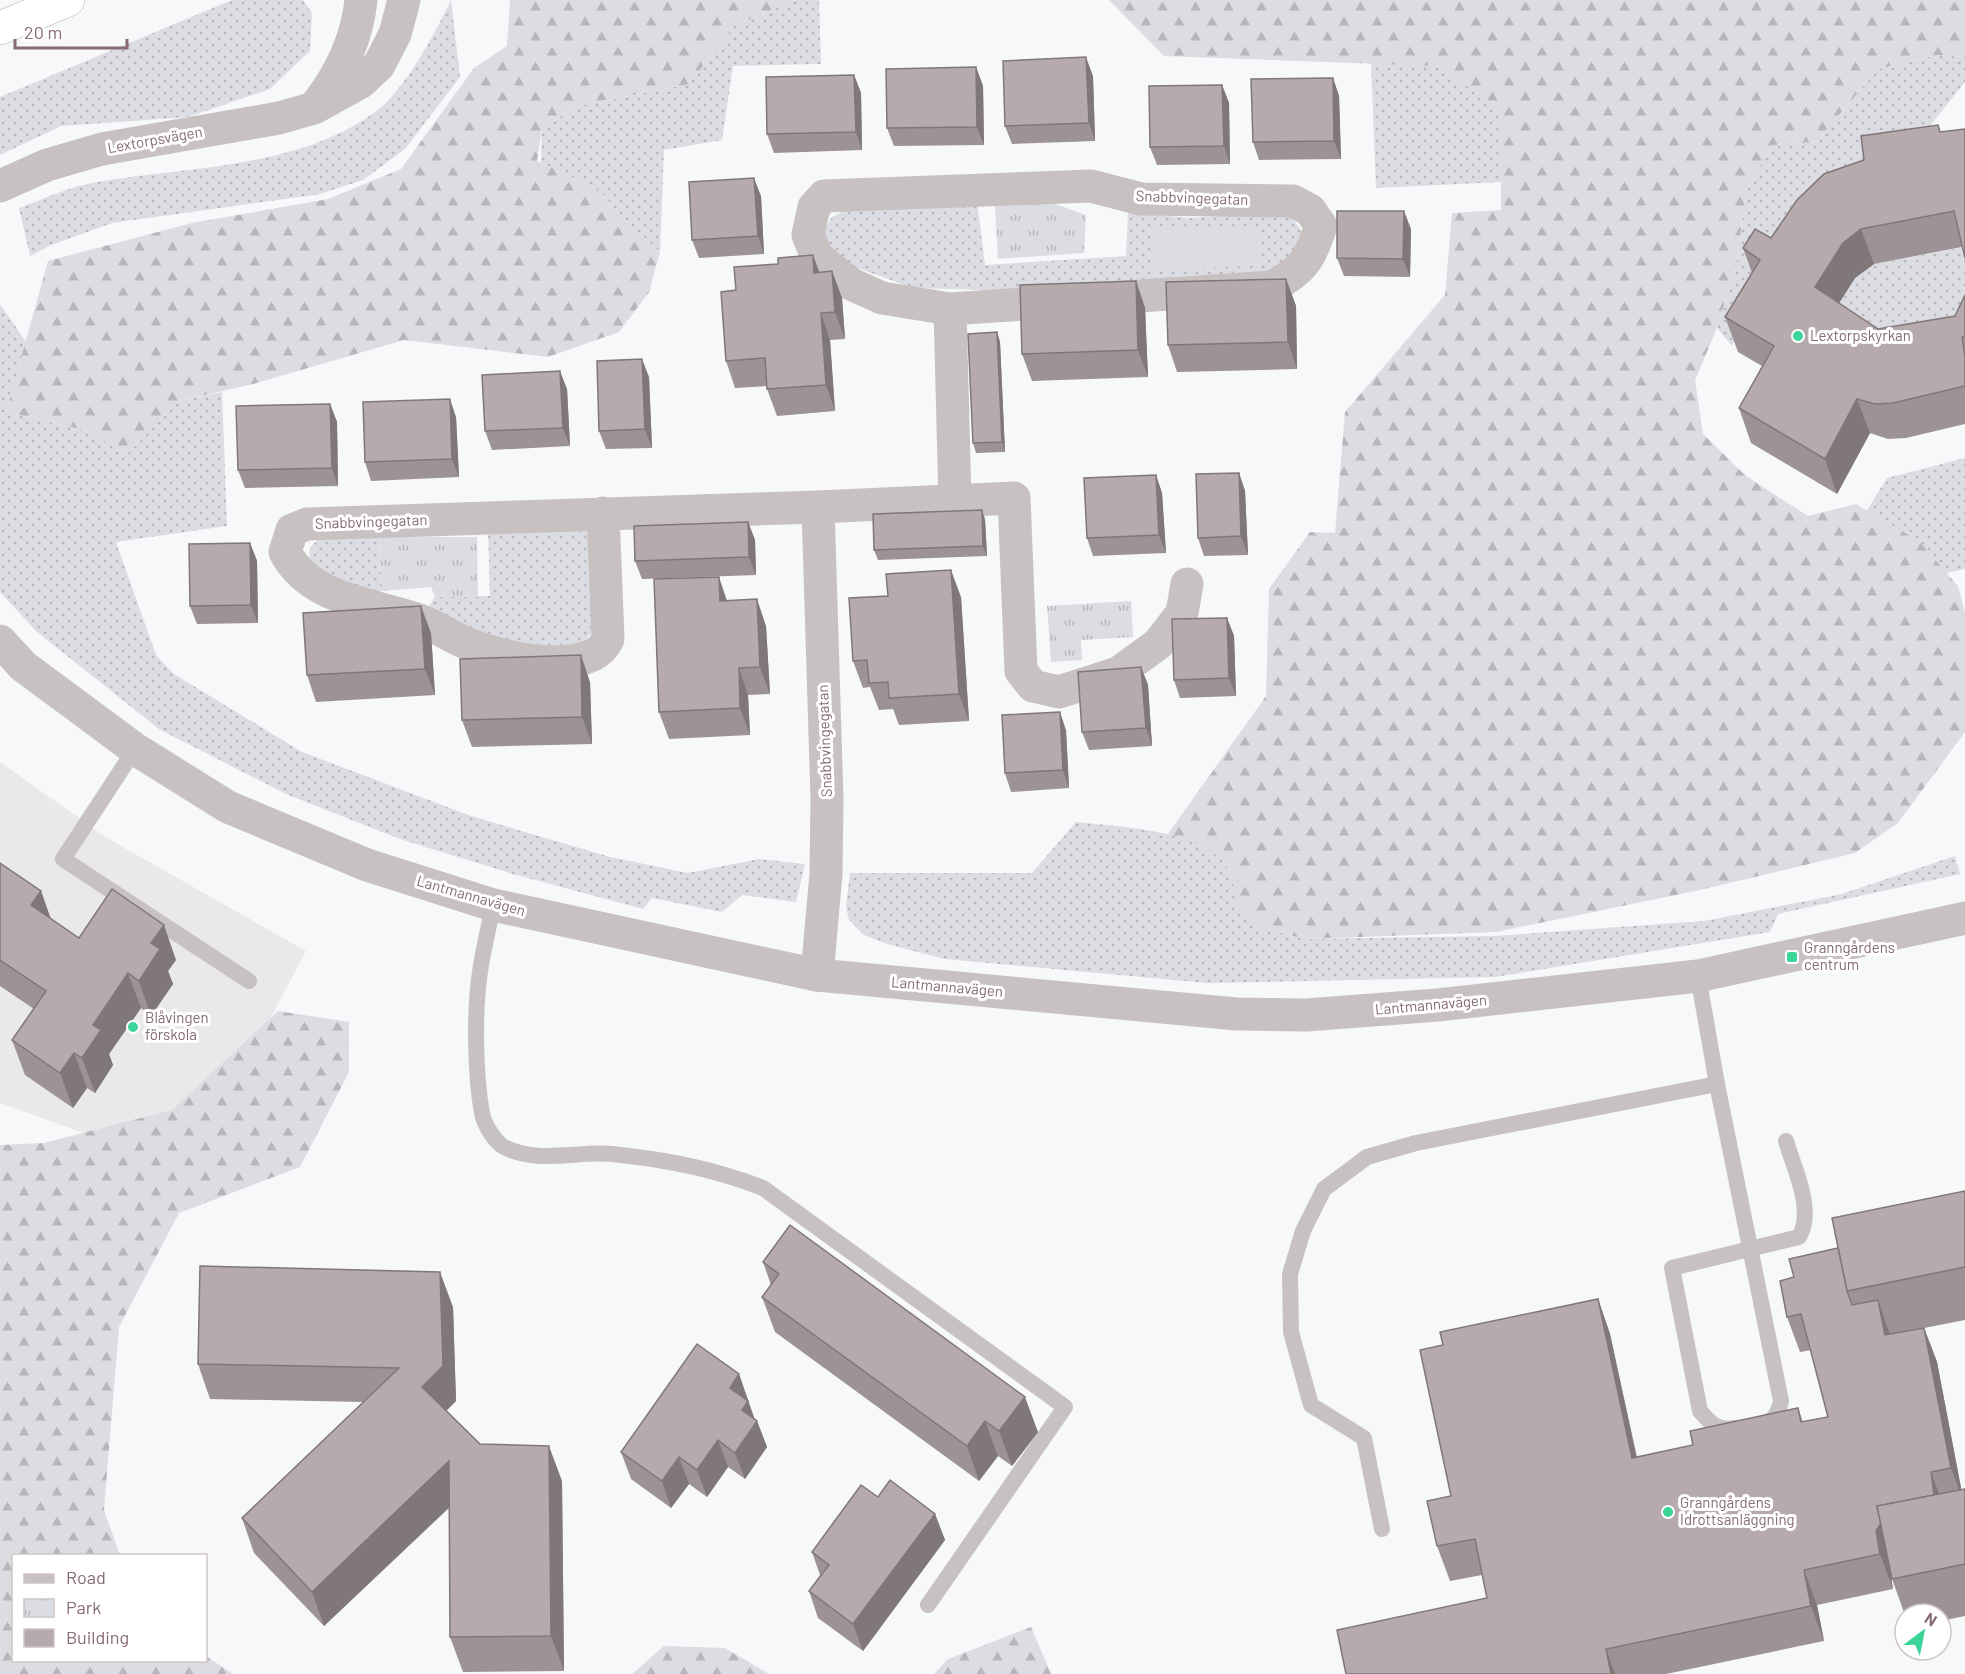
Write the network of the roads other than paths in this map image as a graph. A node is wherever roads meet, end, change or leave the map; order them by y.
1 (68, 0) edge
2 (361, 0) edge
3 (404, 0) edge
4 (0, 28) edge
5 (314, 108) junction
6 (0, 186) edge
7 (950, 309) junction
8 (955, 502) junction
9 (818, 507) junction
10 (603, 513) junction
11 (1187, 584) dead end
12 (0, 641) edge
13 (135, 749) junction
14 (493, 905) junction
15 (1965, 918) edge
16 (817, 975) junction
17 (1698, 976) junction
18 (249, 981) dead end
19 (1717, 1084) junction
20 (1786, 1140) dead end
21 (1751, 1249) junction
22 (1382, 1529) dead end
23 (928, 1605) dead end

1 - 4 highway
2 - 5 street
3 - 5 street, Lextorpsvägen
5 - 6 street, Lextorpsvägen
7 - 7 street, Snabbvingegatan
7 - 8 street
8 - 9 street, Snabbvingegatan
8 - 11 street, Snabbvingegatan
9 - 10 street, Snabbvingegatan
9 - 16 street, Snabbvingegatan
10 - 10 street, Snabbvingegatan
12 - 13 street, Lantmannavägen
13 - 14 street, Lantmannavägen
13 - 18 lane
14 - 16 street, Lantmannavägen
14 - 23 lane
15 - 17 street, Lantmannavägen
16 - 17 street, Lantmannavägen
17 - 19 lane
19 - 21 lane
19 - 22 lane
20 - 21 lane
21 - 21 lane

